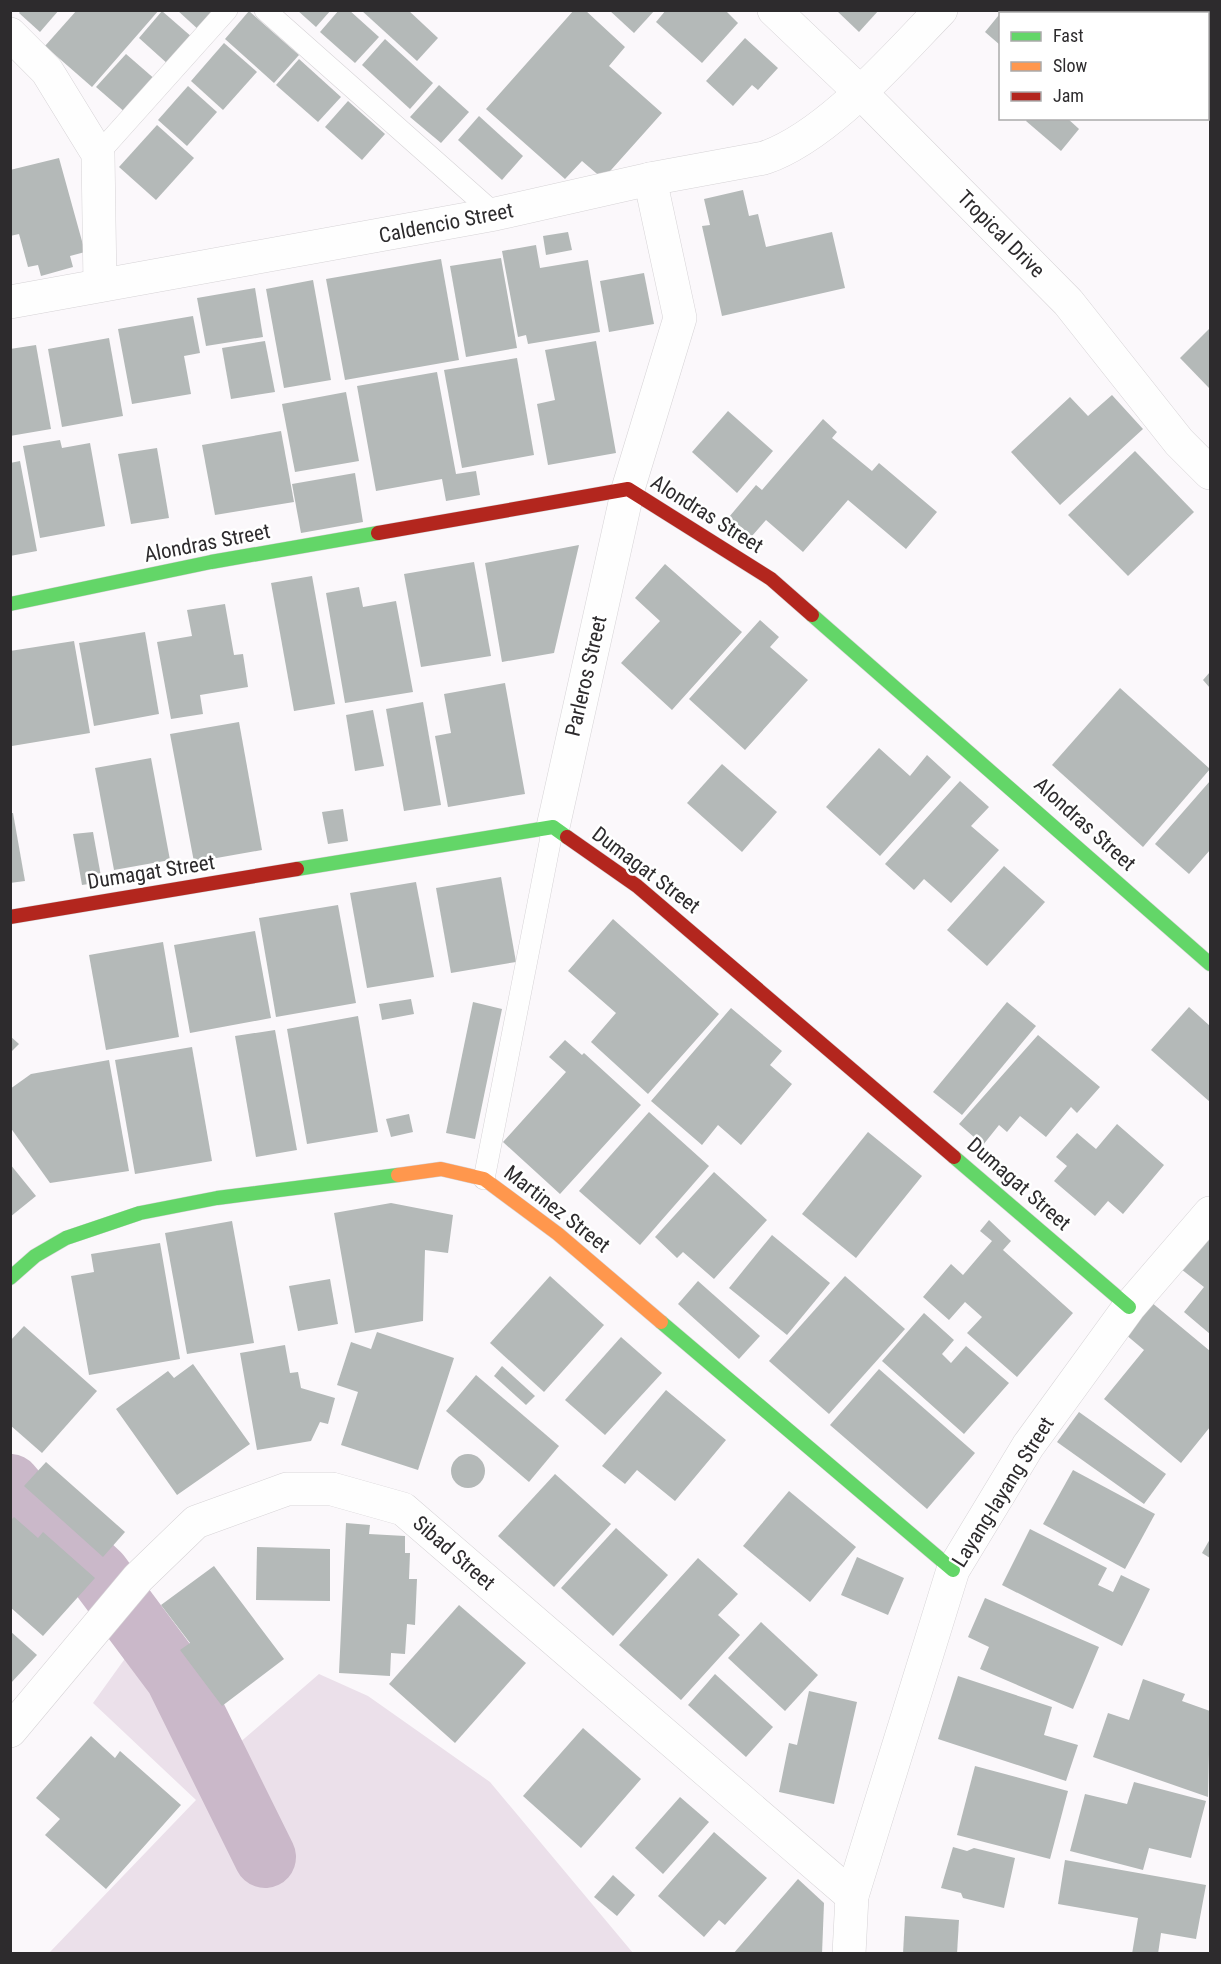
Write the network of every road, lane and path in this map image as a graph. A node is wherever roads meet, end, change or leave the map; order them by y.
1 (227, 10) edge
2 (265, 10) edge
3 (774, 10) edge
4 (941, 10) edge
5 (10, 34) edge
6 (860, 92) junction
7 (98, 154) junction
8 (650, 179) junction
9 (495, 214) junction
10 (100, 285) junction
11 (10, 302) edge
12 (1210, 473) edge
13 (628, 489) junction
14 (10, 604) edge
15 (553, 827) junction
16 (10, 917) edge
17 (1210, 964) edge
18 (484, 1179) junction
19 (1210, 1213) edge
20 (10, 1278) edge
21 (1129, 1307) junction
22 (953, 1570) junction
23 (10, 1731) edge
24 (852, 1896) junction
25 (849, 1953) edge

1 - 7 lane
2 - 9 lane
3 - 6 street, Tropical Drive
4 - 6 street, Caldencio Street
5 - 7 street
6 - 8 street, Caldencio Street
6 - 12 street, Tropical Drive
7 - 10 street
8 - 9 street, Caldencio Street
8 - 13 street, Parleros Street
9 - 10 street, Caldencio Street
10 - 11 street, Caldencio Street
13 - 14 street, Alondras Street
13 - 15 street, Parleros Street
13 - 17 street, Alondras Street
15 - 16 street, Dumagat Street
15 - 18 lane, Parleros Street
15 - 21 street, Dumagat Street
18 - 20 street, Martinez Street
18 - 22 street, Martinez Street
19 - 21 street, Layang-layang Street
21 - 22 street, Layang-layang Street
22 - 24 street, Layang-layang Street
23 - 24 street, Sibad Street
24 - 25 street, Layang-layang Street

